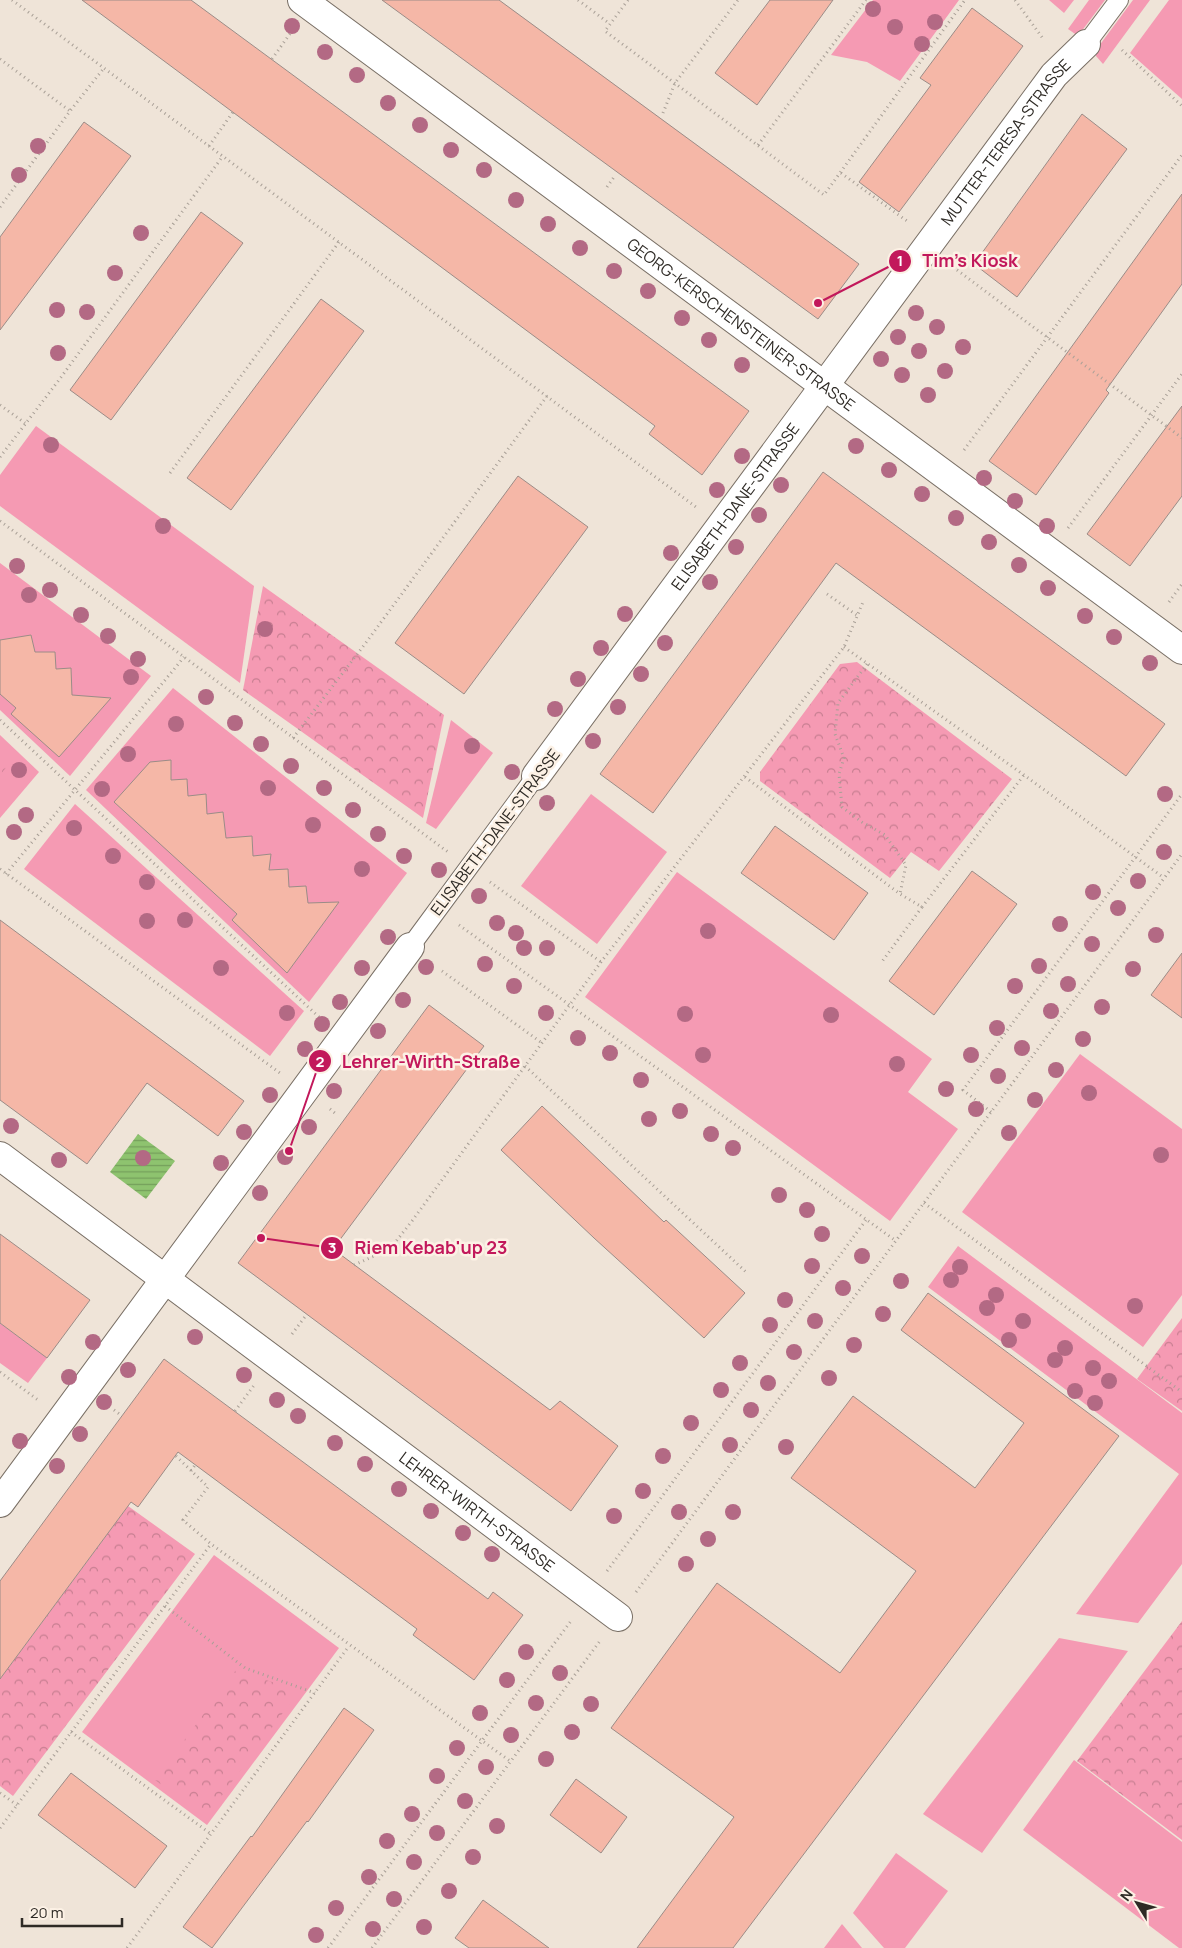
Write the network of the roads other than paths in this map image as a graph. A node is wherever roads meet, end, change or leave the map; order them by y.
1 (302, 0) edge
2 (1119, 0) edge
3 (1086, 44) joint
4 (824, 386) junction
5 (1182, 650) edge
6 (536, 776) joint
7 (410, 947) joint
8 (0, 1156) edge
9 (165, 1279) junction
10 (0, 1503) edge
11 (618, 1617) dead end

1 - 4 street, GEORG-KERSCHENSTEINER-STRASSE
2 - 3 lane, MUTTER-TERESA-STRASSE
3 - 4 street, MUTTER-TERESA-STRASSE
4 - 5 street, GEORG-KERSCHENSTEINER-STRASSE
4 - 6 street, ELISABETH-DANE-STRASSE
6 - 7 lane, ELISABETH-DANE-STRASSE
7 - 9 street, ELISABETH-DANE-STRASSE
8 - 9 street, LEHRER-WIRTH-STRASSE
9 - 10 street, ELISABETH-DANE-STRASSE
9 - 11 street, LEHRER-WIRTH-STRASSE

